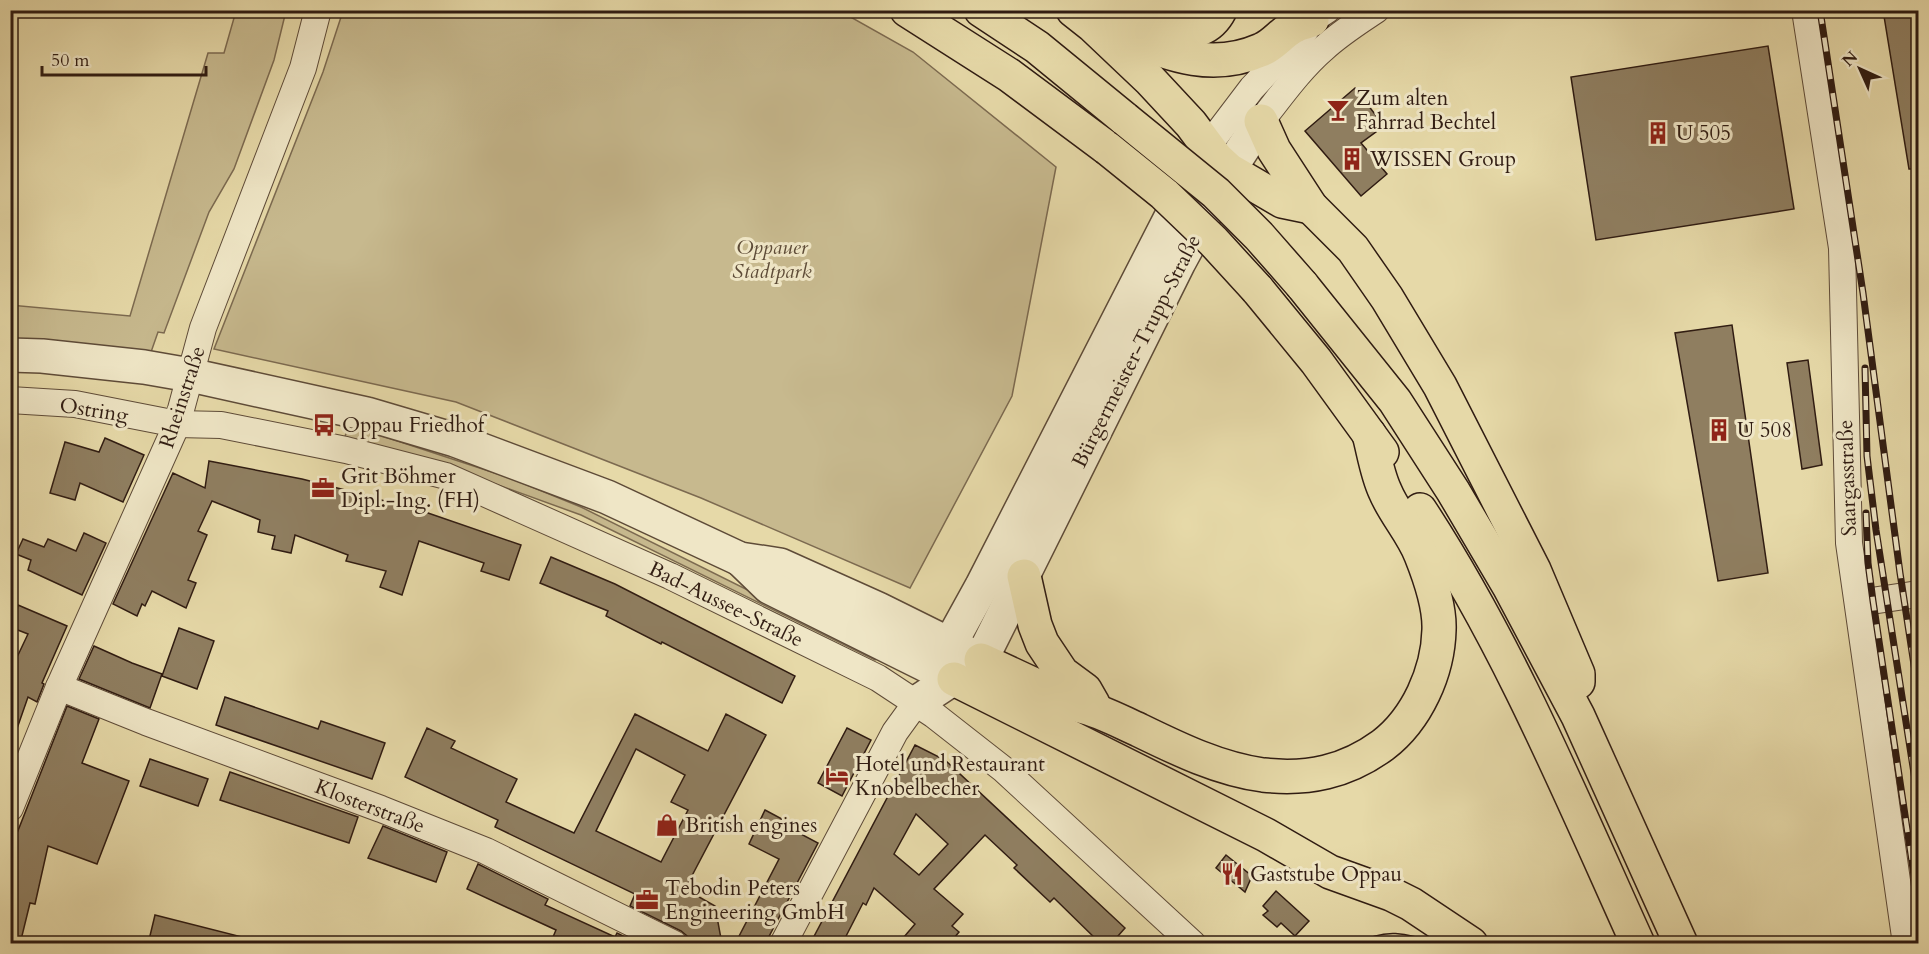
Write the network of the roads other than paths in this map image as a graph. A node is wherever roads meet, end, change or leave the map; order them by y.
1 (318, 10) edge
2 (907, 10) edge
3 (981, 10) edge
4 (1124, 10) edge
5 (1220, 10) edge
6 (1376, 10) edge
7 (1805, 10) edge
8 (1319, 15) edge
9 (1082, 18) edge
10 (1261, 121) junction
11 (1208, 146) junction
12 (1229, 170) junction
13 (1311, 207) junction
14 (10, 355) edge
15 (190, 375) junction
16 (10, 400) edge
17 (177, 424) junction
18 (1369, 434) junction
19 (1024, 576) junction
20 (1918, 594) edge
21 (1858, 603) junction
22 (981, 660) junction
23 (947, 664) junction
24 (59, 687) junction
25 (916, 703) junction
26 (1097, 710) junction
27 (1578, 716) junction
28 (10, 808) edge
29 (674, 944) edge
30 (783, 944) edge
31 (1193, 944) edge
32 (1471, 944) edge
33 (1638, 944) edge
34 (1680, 944) edge
35 (1906, 944) edge

1 - 15 street, Rheinstraße
2 - 18 highway, bridge
3 - 27 highway, bridge
4 - 5 highway
6 - 10 street, Bürgermeister-Trupp-Straße
7 - 21 street, Saargasstraße
8 - 9 highway
8 - 11 street, Bürgermeister-Trupp-Straße
9 - 11 highway
10 - 12 street, Bürgermeister-Trupp-Straße
10 - 13 highway
11 - 12 highway
11 - 23 street, Bürgermeister-Trupp-Straße
12 - 13 highway
12 - 19 street, Bürgermeister-Trupp-Straße
13 - 27 highway
14 - 15 street
15 - 17 street, Rheinstraße
15 - 23 street
16 - 17 street, Ostring
17 - 24 street, Rheinstraße
17 - 25 street, Bad-Aussee-Straße
18 - 26 highway
18 - 33 highway
19 - 22 street, Bürgermeister-Trupp-Straße
19 - 26 highway
20 - 21 street
21 - 35 street, Saargasstraße
22 - 23 street, Bürgermeister-Trupp-Straße
22 - 26 highway
23 - 25 street, Bürgermeister-Trupp-Straße
23 - 32 highway
24 - 28 street, Rheinstraße
24 - 29 street, Klosterstraße
25 - 30 street, Bürgermeister-Trupp-Straße
25 - 31 street, Bad-Aussee-Straße
27 - 34 highway

